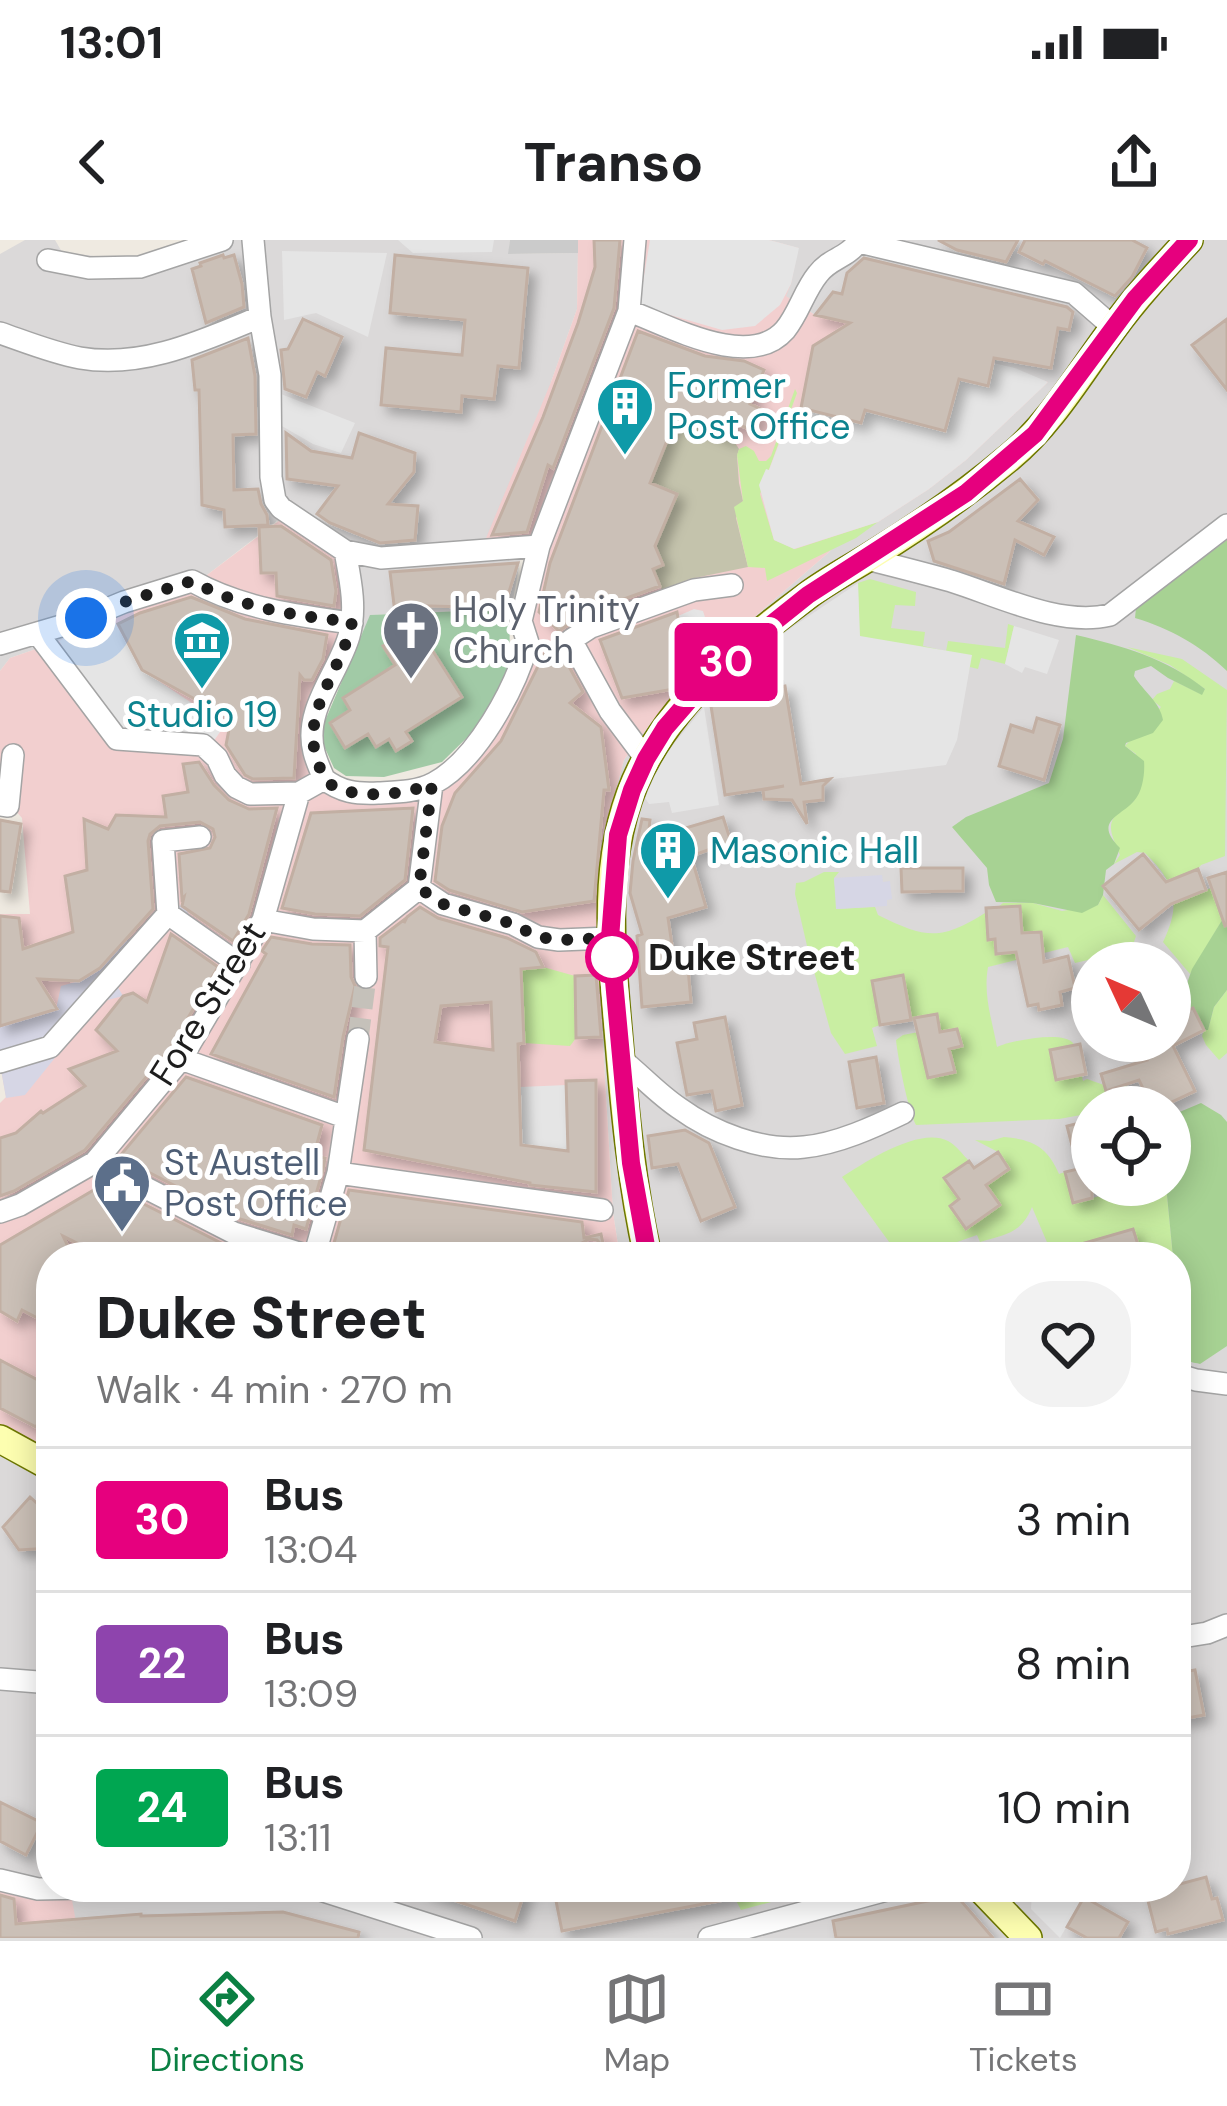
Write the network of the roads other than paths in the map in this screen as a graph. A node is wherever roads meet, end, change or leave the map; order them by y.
1 (222, 240) edge
2 (253, 240) edge
3 (634, 240) edge
4 (1189, 240) edge
5 (859, 241) edge
6 (48, 260) dead end
7 (629, 311) junction
8 (260, 317) junction
9 (1114, 327) junction
10 (0, 333) edge
11 (1227, 525) edge
12 (538, 546) junction
13 (345, 550) junction
14 (867, 559) junction
15 (732, 585) dead end
16 (352, 622) junction
17 (38, 634) junction
18 (571, 640) junction
19 (528, 643) junction
20 (0, 644) edge
21 (13, 755) dead end
22 (646, 759) junction
23 (324, 779) junction
24 (432, 784) junction
25 (298, 793) junction
26 (0, 805) edge
27 (200, 837) dead end
28 (419, 888) junction
29 (168, 914) junction
30 (263, 920) junction
31 (365, 931) junction
32 (610, 938) junction
33 (238, 964) junction
34 (366, 976) tunnel mouth
35 (358, 1039) tunnel mouth
36 (181, 1059) junction
37 (621, 1059) junction
38 (0, 1062) edge
39 (903, 1113) dead end
40 (345, 1117) junction
41 (95, 1162) junction
42 (338, 1173) junction
43 (602, 1210) dead end
44 (0, 1212) edge
45 (236, 1234) junction
46 (234, 1242) edge
47 (263, 1242) edge
48 (317, 1242) edge
49 (645, 1242) edge
50 (1191, 1378) edge
51 (1227, 1384) edge
52 (0, 1439) edge
53 (36, 1455) edge
54 (1227, 1624) edge
55 (1191, 1636) edge
56 (0, 1679) edge
57 (36, 1682) edge
58 (0, 1880) edge
59 (36, 1889) edge
60 (358, 1902) edge
61 (842, 1902) edge
62 (993, 1902) edge
63 (471, 1938) edge
64 (709, 1938) edge
65 (1028, 1938) edge

1 - 6 street
2 - 8 street
3 - 7 street
4 - 9 street
5 - 7 street
5 - 9 street
7 - 12 street
8 - 10 street
8 - 13 street
9 - 14 street
11 - 14 street
12 - 13 street
12 - 19 street
13 - 16 street
14 - 22 street
15 - 18 street
16 - 17 street
16 - 23 street
17 - 20 street
17 - 25 street
18 - 19 street
18 - 22 street
19 - 24 street
21 - 26 street
22 - 32 street
23 - 24 street
23 - 25 street
24 - 28 street
25 - 30 street, Fore Street
27 - 29 street
28 - 31 street
28 - 32 street
29 - 33 street
29 - 38 street
30 - 31 street
30 - 33 street, Fore Street
31 - 34 street
32 - 37 street
33 - 36 street, Fore Street
35 - 40 street
36 - 40 street
36 - 41 street, Fore Street
37 - 39 street
37 - 49 street
40 - 42 street
41 - 44 street, Fore Street
41 - 45 street
42 - 43 street
42 - 48 street
45 - 46 street
45 - 47 street
50 - 51 street
52 - 53 street
54 - 55 street
56 - 57 street
58 - 59 street
60 - 63 street
61 - 64 street
62 - 65 street

